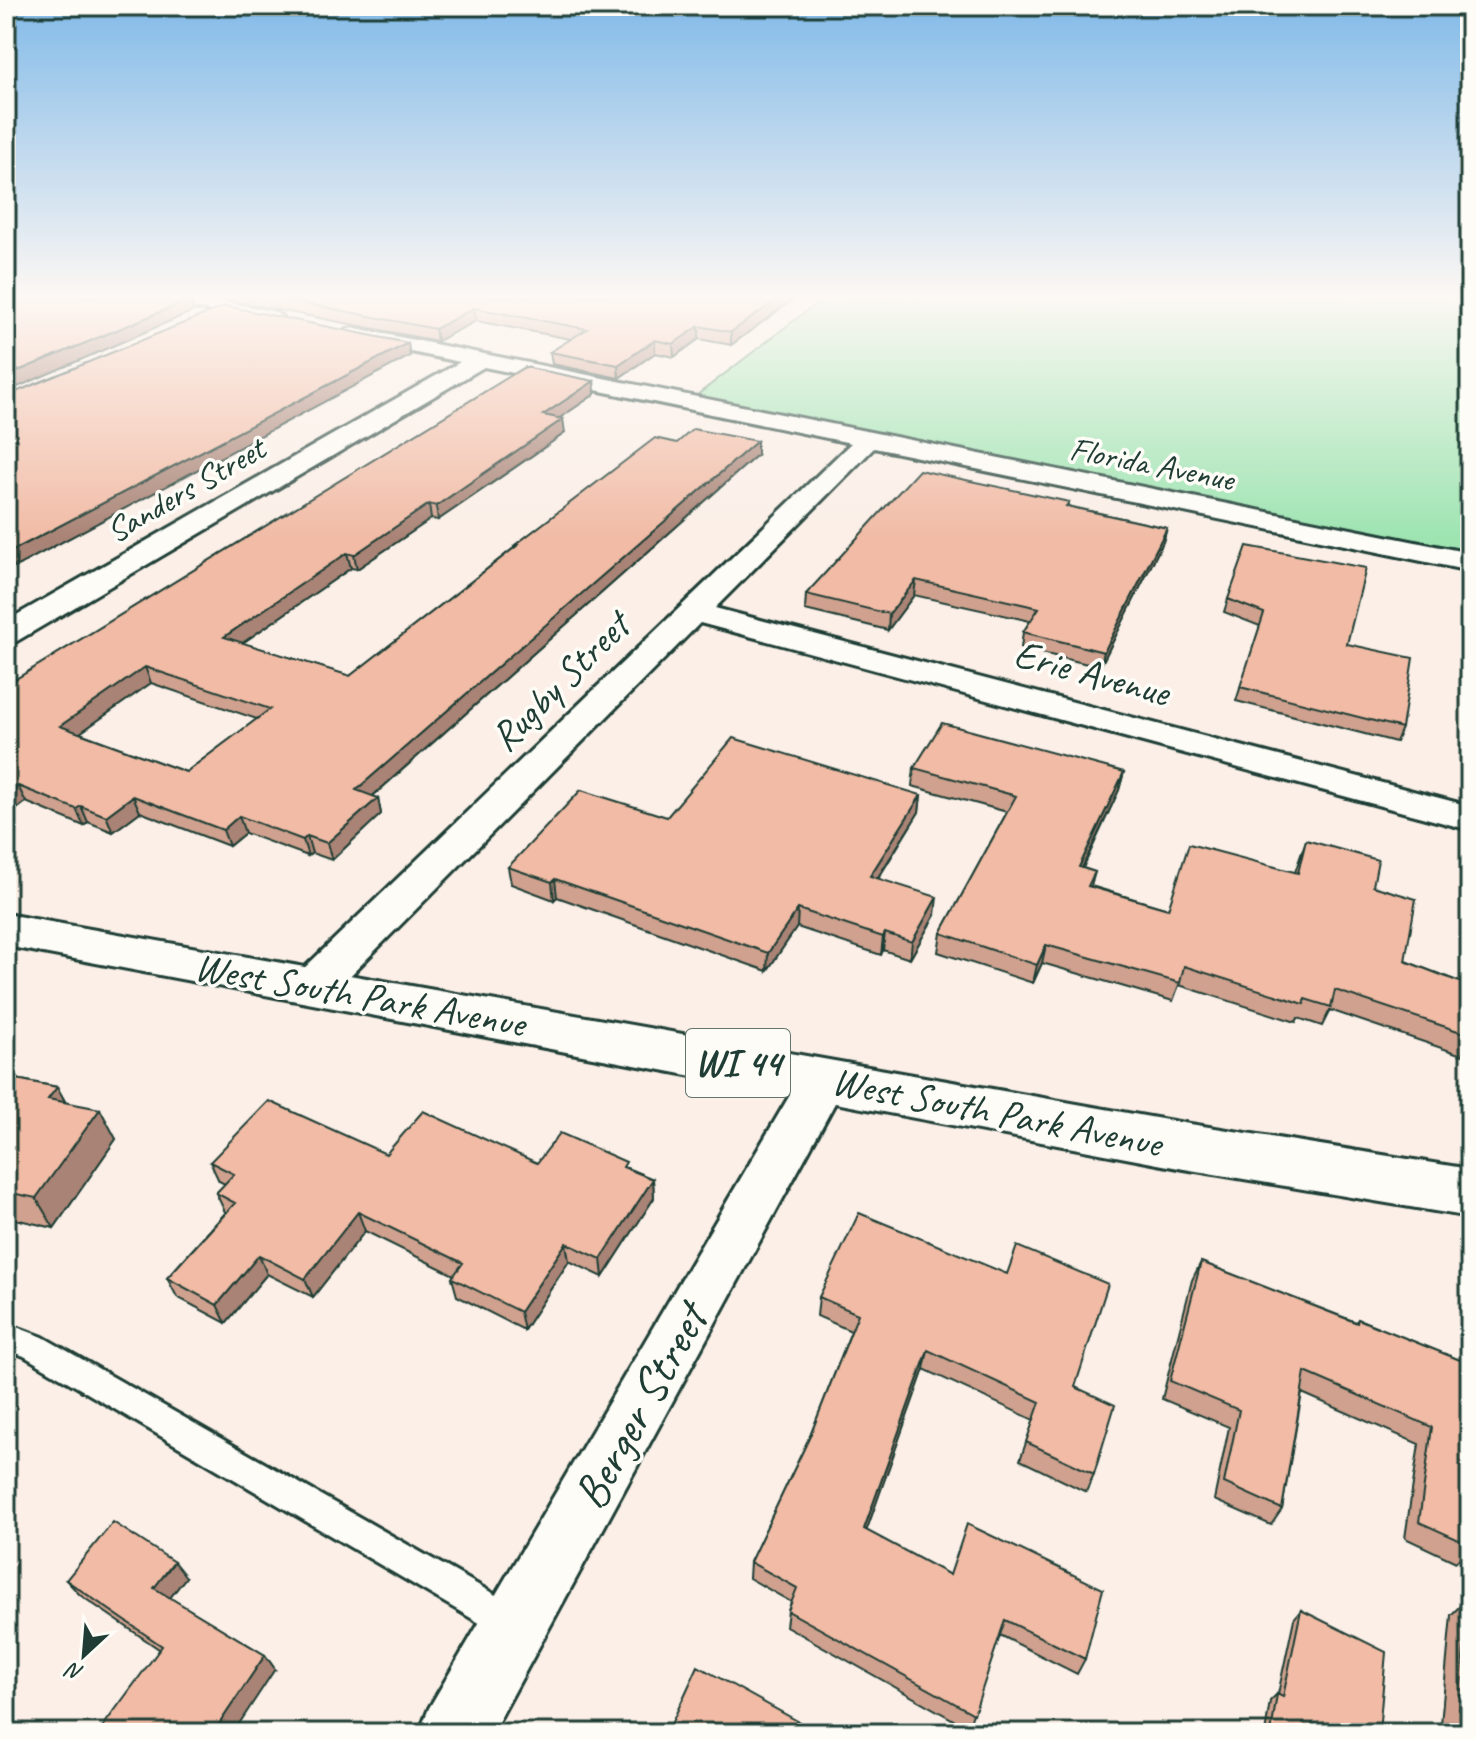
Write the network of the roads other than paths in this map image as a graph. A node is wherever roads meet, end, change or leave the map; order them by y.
1 (451, 377) edge
2 (569, 377) edge
3 (868, 440) junction
4 (1470, 562) edge
5 (691, 611) junction
6 (6, 634) edge
7 (1470, 818) edge
8 (6, 930) edge
9 (313, 986) junction
10 (824, 1079) junction
11 (1470, 1193) edge
12 (6, 1336) edge
13 (515, 1625) junction
14 (454, 1733) edge

1 - 6 street, Sanders Street
2 - 3 street, Florida Avenue
3 - 4 street, Florida Avenue
3 - 5 street, Rugby Street
5 - 7 street, Erie Avenue
5 - 9 street, Rugby Street
8 - 9 main road, West South Park Avenue / WI 44
9 - 10 main road, West South Park Avenue / WI 44
10 - 11 main road, West South Park Avenue / WI 44
10 - 13 street, Berger Street
12 - 13 lane
13 - 14 street, Berger Street

